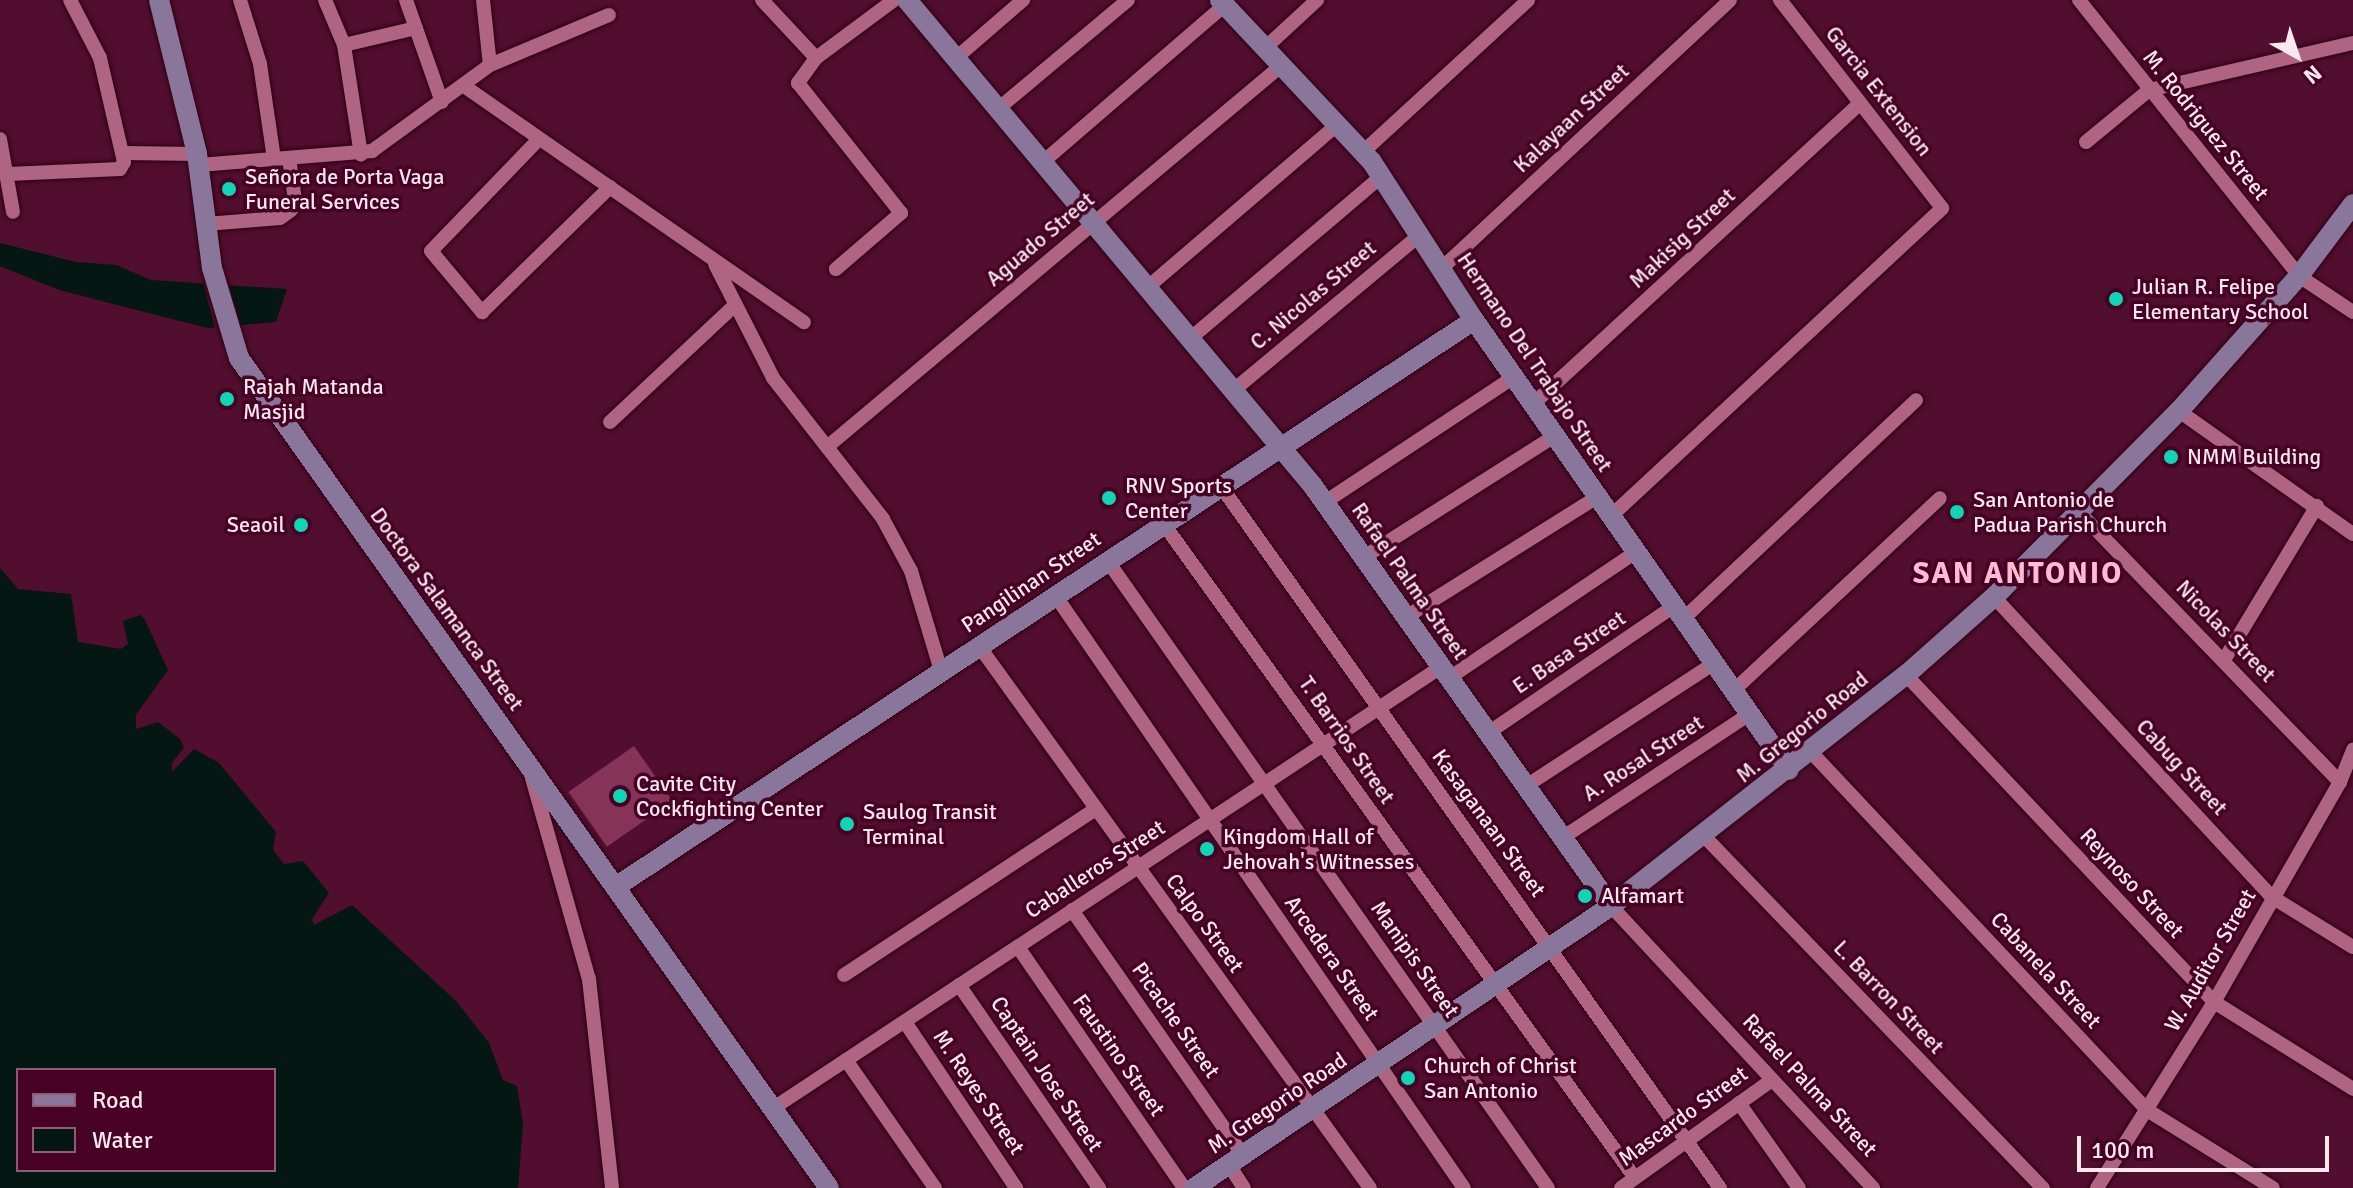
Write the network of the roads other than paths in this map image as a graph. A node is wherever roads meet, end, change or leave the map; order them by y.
1 (70, 0) edge
2 (159, 0) edge
3 (240, 0) edge
4 (325, 0) edge
5 (406, 0) edge
6 (483, 0) edge
7 (762, 0) edge
8 (894, 0) edge
9 (907, 0) edge
10 (1023, 0) edge
11 (1128, 0) edge
12 (1317, 0) edge
13 (1528, 0) edge
14 (1730, 0) edge
15 (1780, 0) edge
16 (2079, 0) edge
17 (1222, 3) edge
18 (609, 15) dead end
19 (416, 28) junction
20 (2353, 43) edge
21 (344, 45) junction
22 (1265, 48) junction
23 (816, 58) junction
24 (956, 58) junction
25 (490, 65) junction
26 (1282, 65) junction
27 (464, 86) junction
28 (2149, 90) junction
29 (442, 102) junction
30 (1860, 103) junction
31 (999, 108) junction
32 (1339, 123) junction
33 (0, 139) edge
34 (538, 140) junction
35 (2086, 142) dead end
36 (1364, 151) junction
37 (124, 153) junction
38 (361, 155) junction
39 (282, 159) junction
40 (198, 160) junction
41 (1044, 161) junction
42 (8, 174) junction
43 (1382, 176) junction
44 (610, 187) junction
45 (2353, 204) edge
46 (13, 212) dead end
47 (1096, 222) junction
48 (206, 224) junction
49 (1420, 235) junction
50 (715, 264) junction
51 (1442, 268) junction
52 (836, 269) dead end
53 (2299, 276) junction
54 (1149, 286) junction
55 (734, 306) junction
56 (2353, 312) edge
57 (1474, 320) junction
58 (804, 322) dead end
59 (1192, 337) junction
60 (1514, 377) junction
61 (1235, 389) junction
62 (1916, 400) dead end
63 (1533, 404) junction
64 (2179, 411) junction
65 (610, 422) dead end
66 (1555, 436) junction
67 (1280, 444) junction
68 (827, 447) junction
69 (1220, 485) junction
70 (1597, 497) junction
71 (1940, 498) dead end
72 (1325, 502) junction
73 (2317, 506) junction
74 (2079, 512) junction
75 (1611, 516) junction
76 (1163, 523) junction
77 (2353, 534) edge
78 (1636, 552) junction
79 (1364, 557) junction
80 (1107, 560) junction
81 (1055, 595) junction
82 (1994, 597) junction
83 (1678, 613) junction
84 (1406, 617) junction
85 (979, 646) junction
86 (2224, 660) junction
87 (1713, 664) junction
88 (941, 671) junction
89 (1445, 672) junction
90 (1906, 675) junction
91 (1732, 692) junction
92 (1379, 707) junction
93 (1748, 715) junction
94 (1488, 733) junction
95 (1324, 744) junction
96 (2353, 749) edge
97 (1811, 752) junction
98 (526, 758) junction
99 (1789, 770) junction
100 (2340, 782) junction
101 (1264, 783) junction
102 (1526, 786) junction
103 (1096, 809) junction
104 (1210, 820) junction
105 (1704, 836) junction
106 (1562, 838) junction
107 (1138, 867) junction
108 (617, 886) junction
109 (2272, 897) junction
110 (1611, 906) junction
111 (1072, 910) junction
112 (1018, 947) junction
113 (1551, 947) junction
114 (2353, 947) edge
115 (844, 975) dead end
116 (959, 985) junction
117 (1493, 986) junction
118 (2214, 1002) junction
119 (905, 1022) junction
120 (1435, 1026) junction
121 (846, 1060) junction
122 (1378, 1064) junction
123 (1772, 1080) junction
124 (2353, 1089) edge
125 (1739, 1103) junction
126 (772, 1109) junction
127 (1312, 1110) junction
128 (2147, 1110) junction
129 (1688, 1140) junction
130 (1236, 1160) junction
131 (1628, 1184) edge
132 (612, 1188) edge
133 (829, 1188) edge
134 (935, 1188) edge
135 (1016, 1188) edge
136 (1099, 1188) edge
137 (1184, 1188) edge
138 (1194, 1188) edge
139 (1244, 1188) edge
140 (1370, 1188) edge
141 (1464, 1188) edge
142 (1548, 1188) edge
143 (1720, 1188) edge
144 (1799, 1188) edge
145 (1873, 1188) edge
146 (2043, 1188) edge
147 (2097, 1188) edge
148 (2273, 1188) edge

1 - 37 street
2 - 40 street, Doctora Salamanca Street
3 - 39 street
4 - 21 street
5 - 19 street
6 - 25 street
7 - 23 street
8 - 23 street
9 - 24 street, Rafael Palma Street
10 - 24 street
11 - 31 street
12 - 22 street
13 - 36 street
14 - 51 street, Kalayaan Street
15 - 30 street, Garcia Extension
16 - 28 street, M. Rodriguez Street
17 - 22 street, Hermano Del Trabajo Street
17 - 41 street
18 - 25 street
19 - 21 street
19 - 29 street
20 - 28 street
21 - 38 street
22 - 26 street, Hermano Del Trabajo Street
23 - 52 street
24 - 31 street, Rafael Palma Street
25 - 27 street
26 - 32 street, Hermano Del Trabajo Street
26 - 47 street, Aguado Street
27 - 29 street
27 - 34 street
28 - 35 street
28 - 53 street, M. Rodriguez Street
29 - 38 street
30 - 63 street, Makisig Street
30 - 75 street, Garcia Extension
31 - 41 street, Rafael Palma Street
32 - 36 street, Hermano Del Trabajo Street
32 - 54 street
33 - 42 street
34 - 44 street
34 - 44 street
36 - 43 street, Hermano Del Trabajo Street
37 - 40 street
37 - 42 street
38 - 39 street
39 - 40 street
39 - 48 street
40 - 48 street, Doctora Salamanca Street
41 - 47 street, Rafael Palma Street
42 - 46 street
43 - 49 street, Hermano Del Trabajo Street
43 - 59 street
44 - 50 street
45 - 53 street, M. Gregorio Road
47 - 54 street, Rafael Palma Street
47 - 68 street, Aguado Street
48 - 98 street, Doctora Salamanca Street
49 - 51 street, Hermano Del Trabajo Street
49 - 61 street, C. Nicolas Street
50 - 55 street
50 - 58 street
51 - 57 street, Hermano Del Trabajo Street
53 - 56 street, M. Rodriguez Street
53 - 64 street, M. Gregorio Road
54 - 59 street, Rafael Palma Street
55 - 65 street
55 - 68 street
57 - 60 street, Hermano Del Trabajo Street
57 - 67 street, Pangilinan Street
59 - 61 street, Rafael Palma Street
60 - 63 street, Hermano Del Trabajo Street
60 - 72 street
61 - 67 street, Rafael Palma Street
62 - 83 street, E. Basa Street
63 - 66 street, Hermano Del Trabajo Street
64 - 73 street
64 - 74 street, M. Gregorio Road
66 - 70 street, Hermano Del Trabajo Street
66 - 79 street
67 - 69 street, Pangilinan Street
67 - 72 street, Rafael Palma Street
68 - 88 street
69 - 76 street, Pangilinan Street
69 - 92 street, Kasaganaan Street
70 - 75 street, Hermano Del Trabajo Street
70 - 84 street
71 - 91 street
72 - 79 street, Rafael Palma Street
73 - 77 street
73 - 86 street
74 - 82 street, M. Gregorio Road
74 - 86 street, Nicolas Street
75 - 78 street, Hermano Del Trabajo Street
76 - 80 street, Pangilinan Street
76 - 95 street, T. Barrios Street
78 - 83 street, Hermano Del Trabajo Street
78 - 89 street, Caballeros Street
79 - 84 street, Rafael Palma Street
80 - 81 street, Pangilinan Street
80 - 101 street, Manipis Street
81 - 85 street, Pangilinan Street
81 - 104 street, Arcedera Street
82 - 90 street, M. Gregorio Road
82 - 109 street, Cabug Street
83 - 87 street, Hermano Del Trabajo Street
83 - 94 street, E. Basa Street
84 - 89 street, Rafael Palma Street
85 - 88 street, Pangilinan Street
85 - 103 street, Calpo Street
86 - 100 street, Nicolas Street
87 - 91 street, Hermano Del Trabajo Street
87 - 102 street
88 - 108 street, Pangilinan Street
89 - 92 street, Caballeros Street
89 - 94 street, Rafael Palma Street
90 - 97 street, M. Gregorio Road
90 - 118 street, Reynoso Street
91 - 93 street, Hermano Del Trabajo Street
92 - 95 street, Caballeros Street
92 - 113 street, Kasaganaan Street
93 - 99 street, Hermano Del Trabajo Street
93 - 106 street, A. Rosal Street
94 - 102 street, Rafael Palma Street
95 - 101 street, Caballeros Street
95 - 117 street, T. Barrios Street
96 - 100 street, W. Auditor Street
97 - 99 street, M. Gregorio Road
97 - 128 street, Cabanela Street
98 - 108 street, Doctora Salamanca Street
98 - 132 street
99 - 105 street, M. Gregorio Road
100 - 109 street, W. Auditor Street
101 - 104 street, Caballeros Street
101 - 120 street, Manipis Street
102 - 106 street, Rafael Palma Street
103 - 107 street, Calpo Street
103 - 115 street
104 - 107 street, Caballeros Street
104 - 122 street, Arcedera Street
105 - 110 street, M. Gregorio Road
105 - 146 street, L. Barron Street
106 - 110 street, Rafael Palma Street
107 - 111 street, Caballeros Street
107 - 127 street, Calpo Street
108 - 126 street, Doctora Salamanca Street
109 - 114 street, Cabug Street
109 - 118 street, W. Auditor Street
110 - 113 street, M. Gregorio Road
110 - 123 street, Rafael Palma Street
111 - 112 street, Caballeros Street
111 - 130 street, Picache Street
112 - 116 street, Caballeros Street
112 - 137 street, Faustino Street
113 - 117 street, M. Gregorio Road
113 - 129 street, Kasaganaan Street
116 - 119 street, Caballeros Street
116 - 136 street, Captain Jose Street
117 - 120 street, M. Gregorio Road
117 - 131 street, T. Barrios Street
118 - 124 street, Reynoso Street
118 - 128 street, W. Auditor Street
119 - 121 street, Caballeros Street
119 - 135 street, M. Reyes Street
120 - 122 street, M. Gregorio Road
120 - 142 street, Manipis Street
121 - 126 street, Caballeros Street
121 - 134 street
122 - 127 street, M. Gregorio Road
122 - 141 street, Arcedera Street
123 - 125 street, Mascardo Street
123 - 145 street, Rafael Palma Street
125 - 129 street, Mascardo Street
125 - 144 street
126 - 133 street, Doctora Salamanca Street
127 - 130 street, M. Gregorio Road
127 - 140 street, Calpo Street
128 - 147 street, W. Auditor Street
128 - 148 street, Cabanela Street
129 - 131 street, Mascardo Street
129 - 143 street, Kasaganaan Street
130 - 138 street, M. Gregorio Road
130 - 139 street, Picache Street

